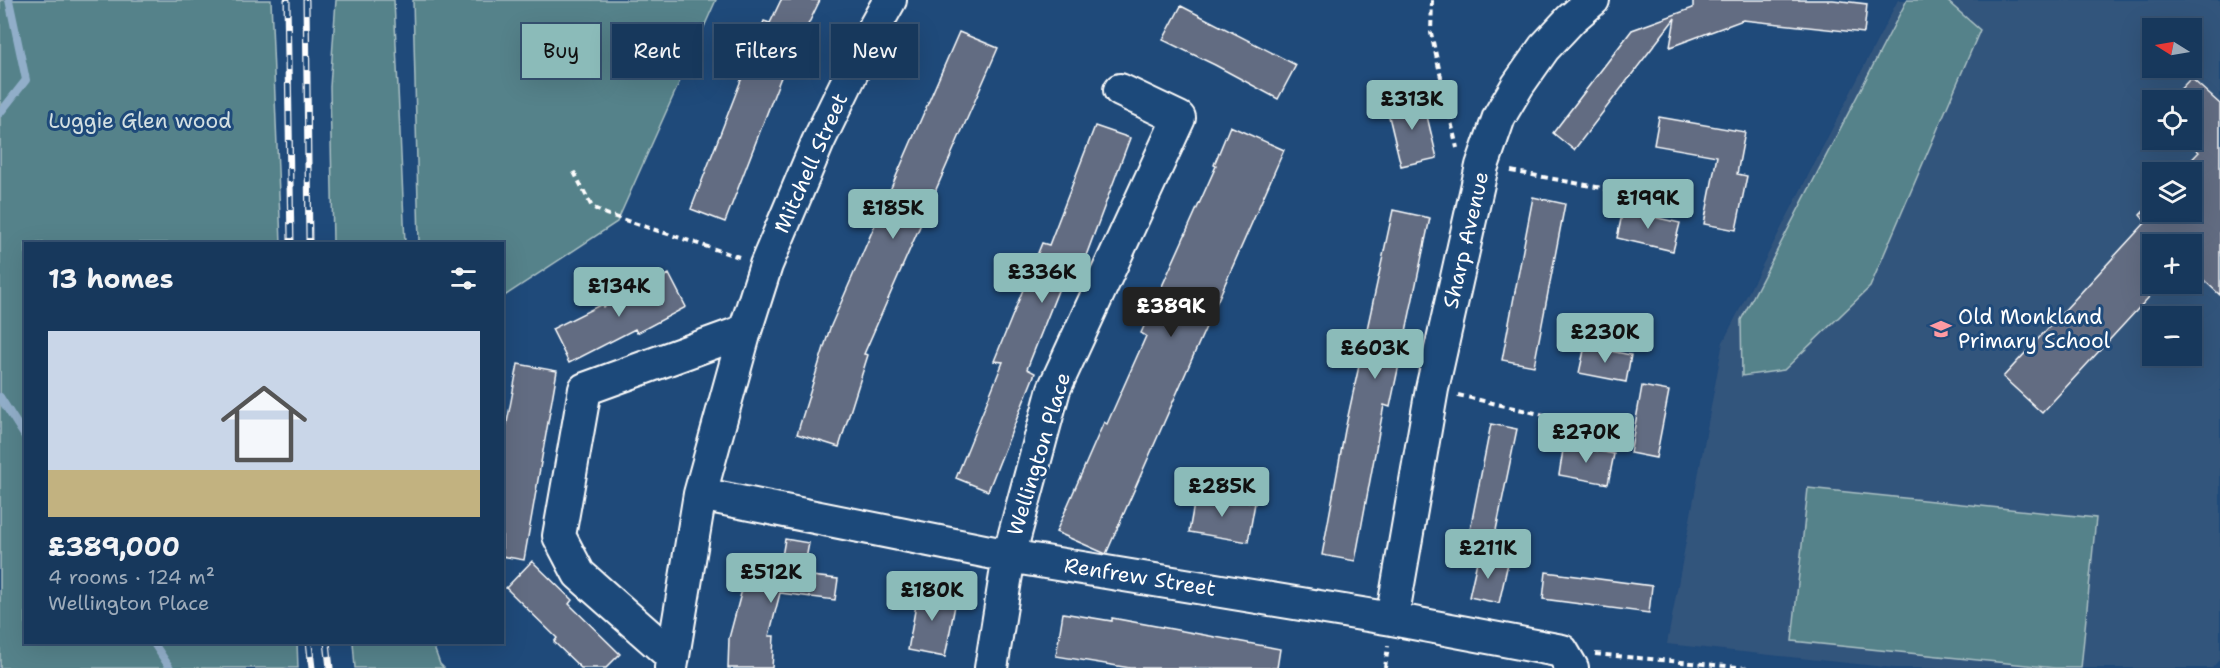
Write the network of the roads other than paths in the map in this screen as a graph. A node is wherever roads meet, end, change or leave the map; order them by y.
1 (890, 0) edge
2 (1593, 0) edge
3 (1120, 90) dead end
4 (745, 331) junction
5 (700, 494) junction
6 (1009, 556) junction
7 (1392, 619) junction
8 (1567, 659) edge
9 (672, 662) edge
10 (991, 668) edge

1 - 4 street, Mitchell Street
2 - 7 street, Sharp Avenue
3 - 6 street, Wellington Place
4 - 5 street, Mitchell Street
4 - 9 street, Mitchell Street
5 - 6 street, Renfrew Street
5 - 9 street, Mitchell Street
6 - 7 street, Renfrew Street
6 - 10 street
7 - 8 street, Renfrew Street

